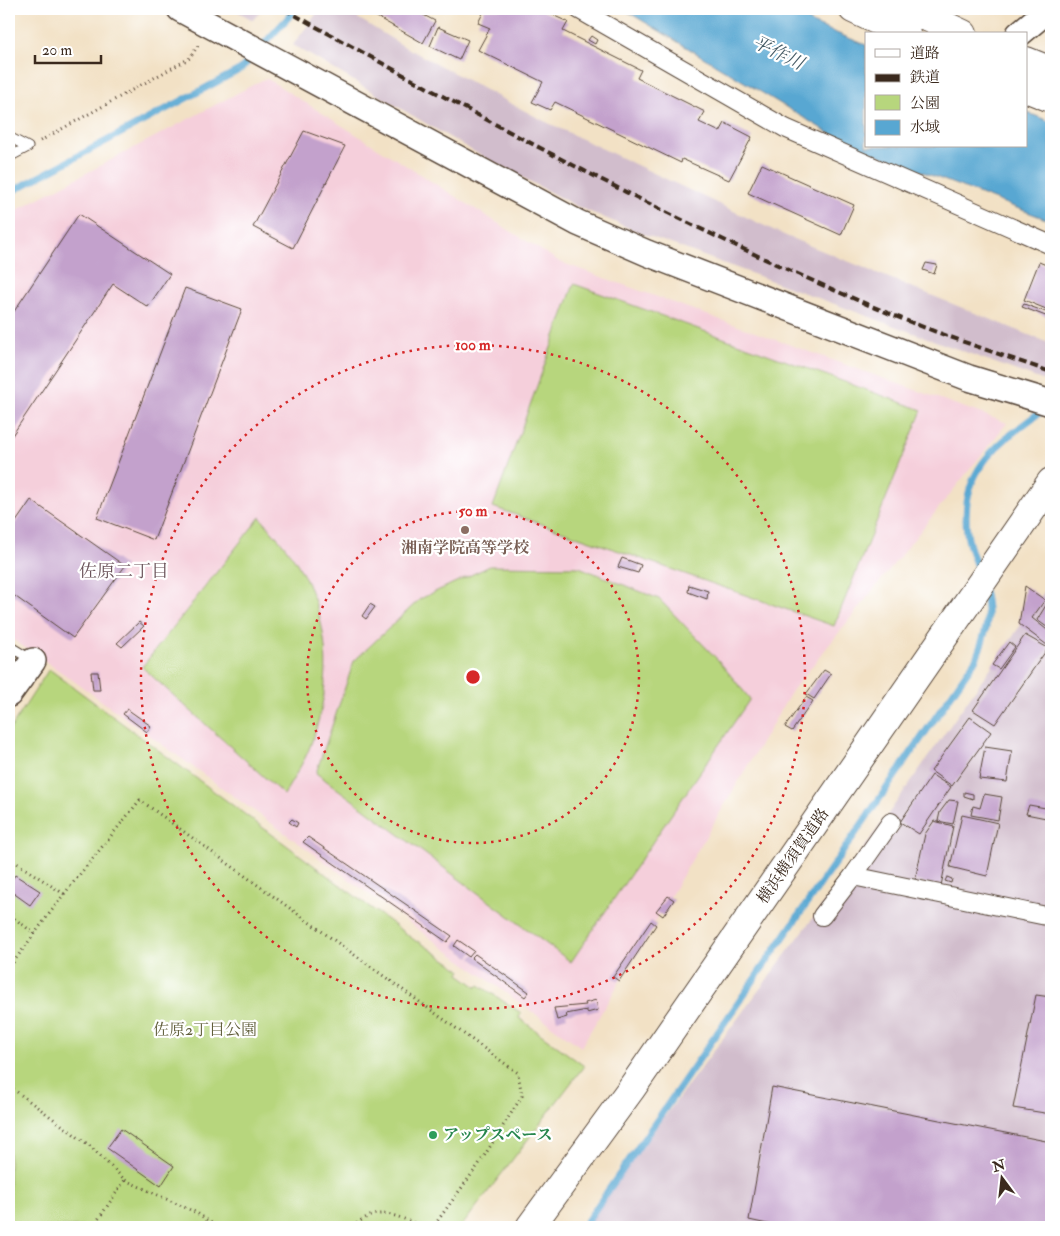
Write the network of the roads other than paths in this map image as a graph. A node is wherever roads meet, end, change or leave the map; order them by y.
1 (180, 9) edge
2 (578, 9) edge
3 (853, 9) edge
4 (910, 9) edge
5 (1049, 9) edge
6 (902, 32) edge
7 (959, 32) edge
8 (1022, 32) edge
9 (1028, 62) edge
10 (1051, 71) edge
11 (1028, 89) edge
12 (1051, 98) edge
13 (9, 137) edge
14 (9, 158) edge
15 (1051, 245) edge
16 (1044, 401) edge
17 (1051, 482) edge
18 (1051, 510) edge
19 (9, 646) edge
20 (33, 661) joint
21 (9, 694) edge
22 (891, 822) dead end
23 (854, 876) junction
24 (822, 916) dead end
25 (1051, 917) edge
26 (530, 1227) edge
27 (548, 1227) edge

1 - 16 street
2 - 15 street
3 - 6 highway
4 - 7 highway
5 - 8 street
9 - 10 highway
11 - 12 highway
13 - 14 lane
17 - 26 highway, 横浜横須賀道路
18 - 27 highway, 横浜横須賀道路
19 - 20 lane
20 - 21 street
22 - 23 street
23 - 24 street
23 - 25 street

